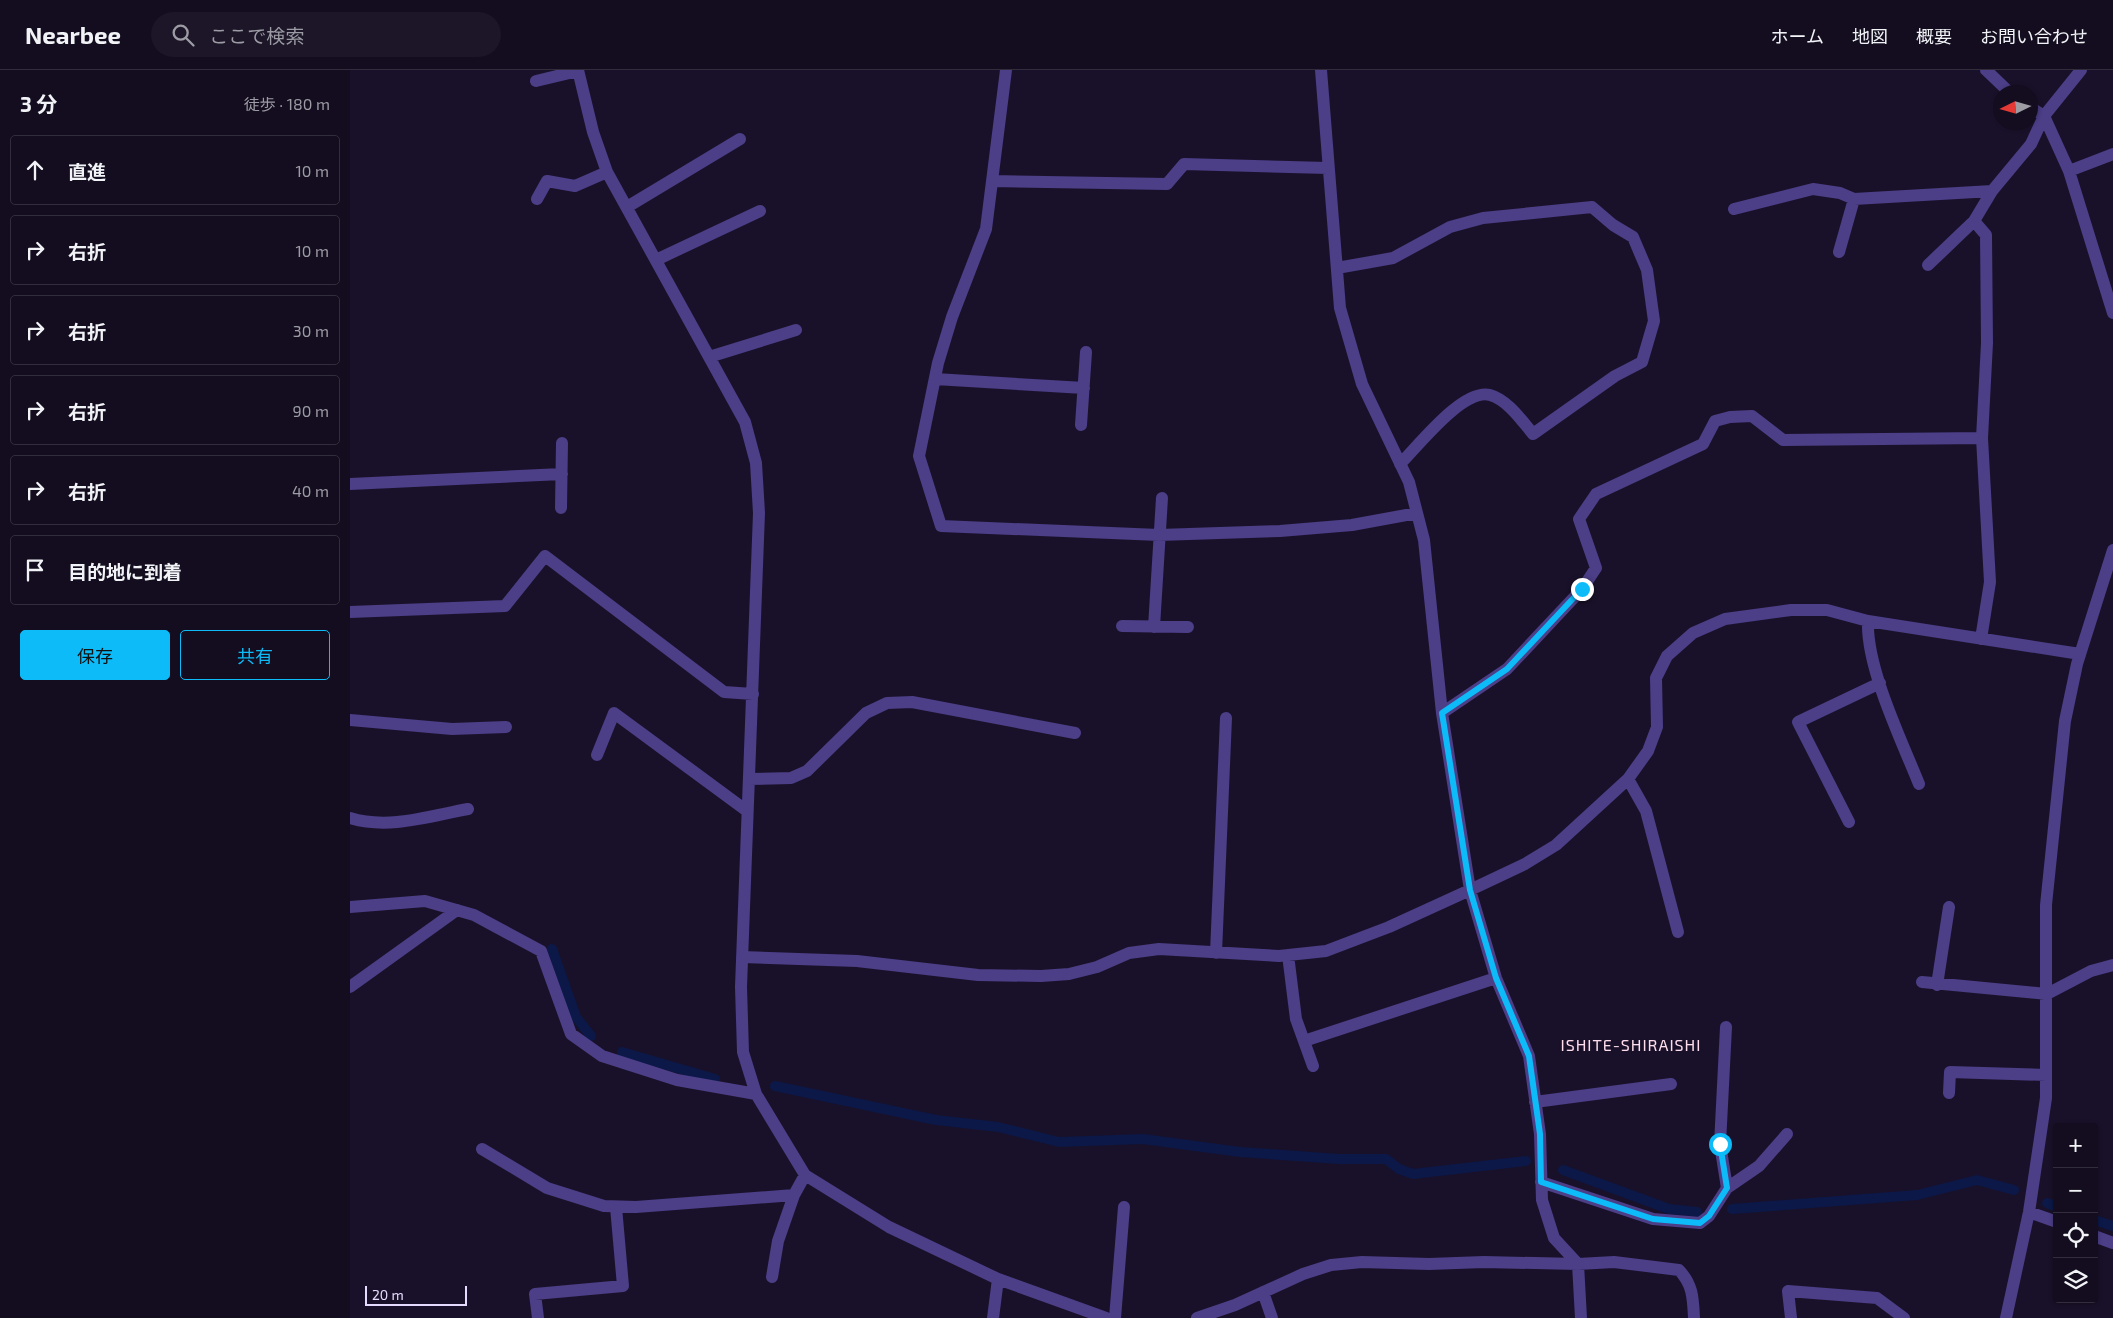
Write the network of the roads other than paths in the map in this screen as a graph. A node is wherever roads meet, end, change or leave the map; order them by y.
1 (578, 70) edge
2 (1006, 70) edge
3 (1321, 70) edge
4 (1986, 70) edge
5 (2081, 70) edge
6 (536, 81) dead end
7 (2002, 85) edge
8 (2038, 112) edge
9 (2044, 116) junction
10 (740, 139) dead end
11 (2113, 154) edge
12 (1328, 168) junction
13 (2069, 171) junction
14 (607, 172) junction
15 (993, 181) junction
16 (1992, 191) junction
17 (537, 199) dead end
18 (1854, 200) junction
19 (627, 208) junction
20 (1734, 209) dead end
21 (760, 212) dead end
22 (1974, 221) junction
23 (1839, 252) dead end
24 (656, 260) junction
25 (1928, 265) dead end
26 (1336, 268) junction
27 (2113, 313) edge
28 (796, 330) dead end
29 (1086, 352) dead end
30 (709, 357) junction
31 (935, 379) junction
32 (1084, 388) junction
33 (1081, 424) dead end
34 (1982, 438) junction
35 (562, 443) dead end
36 (1400, 464) junction
37 (562, 474) junction
38 (350, 484) edge
39 (1162, 498) dead end
40 (561, 508) dead end
41 (1417, 513) junction
42 (1159, 535) junction
43 (2113, 550) edge
44 (350, 612) edge
45 (1868, 620) junction
46 (1122, 626) dead end
47 (1154, 627) junction
48 (1188, 627) dead end
49 (1981, 639) junction
50 (2080, 654) junction
51 (1880, 683) junction
52 (752, 694) junction
53 (1442, 713) junction
54 (1226, 718) dead end
55 (350, 720) edge
56 (506, 727) dead end
57 (1074, 733) dead end
58 (597, 755) dead end
59 (749, 779) junction
60 (1628, 779) junction
61 (1919, 784) dead end
62 (468, 809) dead end
63 (747, 811) junction
64 (350, 818) edge
65 (1849, 822) dead end
66 (1470, 890) junction
67 (350, 907) edge
68 (1949, 908) dead end
69 (457, 910) junction
70 (1678, 932) dead end
71 (1216, 952) junction
72 (1288, 955) junction
73 (742, 957) junction
74 (2113, 965) edge
75 (1496, 978) junction
76 (1922, 982) dead end
77 (1937, 985) junction
78 (350, 987) edge
79 (2047, 994) junction
80 (1726, 1027) dead end
81 (1304, 1041) junction
82 (1313, 1066) dead end
83 (2046, 1075) junction
84 (1671, 1084) dead end
85 (1948, 1093) dead end
86 (756, 1094) junction
87 (1535, 1102) junction
88 (1787, 1134) dead end
89 (482, 1150) dead end
90 (805, 1175) junction
91 (1541, 1182) junction
92 (1724, 1193) junction
93 (794, 1195) junction
94 (616, 1207) junction
95 (1124, 1207) dead end
96 (2029, 1212) junction
97 (2053, 1221) edge
98 (2098, 1237) edge
99 (2113, 1243) edge
100 (1578, 1264) junction
101 (772, 1277) dead end
102 (998, 1279) junction
103 (1263, 1292) junction
104 (538, 1318) edge
105 (993, 1318) edge
106 (1106, 1318) edge
107 (1115, 1318) edge
108 (1197, 1318) edge
109 (1272, 1318) edge
110 (1581, 1318) edge
111 (1694, 1318) edge
112 (1791, 1318) edge
113 (1904, 1318) edge
114 (2006, 1318) edge

1 - 6 street
1 - 14 street
2 - 15 street
3 - 12 street
4 - 7 street
5 - 9 street
8 - 9 street
9 - 13 street
9 - 16 street
10 - 19 street
11 - 13 street
12 - 15 street
12 - 26 street
13 - 27 street
14 - 17 street
14 - 19 street
15 - 31 street
16 - 18 street
16 - 22 street
18 - 20 street
18 - 23 street
19 - 24 street
21 - 24 street
22 - 25 street
22 - 34 street
24 - 30 street
26 - 36 street
26 - 36 street
28 - 30 street
29 - 32 street
30 - 52 street
31 - 32 street
31 - 42 street
32 - 33 street
34 - 49 street
34 - 53 street
35 - 37 street
36 - 41 street
37 - 38 street
37 - 40 street
39 - 42 street
41 - 42 street
41 - 53 street
42 - 47 street
43 - 50 street
44 - 52 street
45 - 49 street
45 - 51 street
45 - 60 street
46 - 47 street
47 - 48 street
49 - 50 street
50 - 79 street
51 - 61 street
51 - 65 street
52 - 59 street
53 - 66 street
54 - 71 street
55 - 56 street
57 - 59 street
58 - 63 street
59 - 63 street
60 - 66 street
60 - 70 street
62 - 64 street
63 - 73 street
66 - 72 street
66 - 75 street
67 - 69 street
68 - 77 street
69 - 78 street
69 - 86 street
71 - 72 street
71 - 73 street
72 - 81 street
73 - 86 street
74 - 79 street
75 - 81 street
75 - 87 street
76 - 77 street
77 - 79 street
79 - 83 street
80 - 92 street
81 - 82 street
83 - 85 street
83 - 96 street
84 - 87 street
86 - 90 street
87 - 91 street
88 - 92 street
89 - 94 street
90 - 93 street
90 - 102 street
91 - 92 street
91 - 100 street
93 - 94 street
93 - 101 street
94 - 104 street
95 - 107 street
96 - 97 street
96 - 114 street
98 - 99 street
100 - 103 street
100 - 110 street
100 - 111 street
102 - 105 street
102 - 106 street
103 - 108 street
103 - 109 street
112 - 113 street

